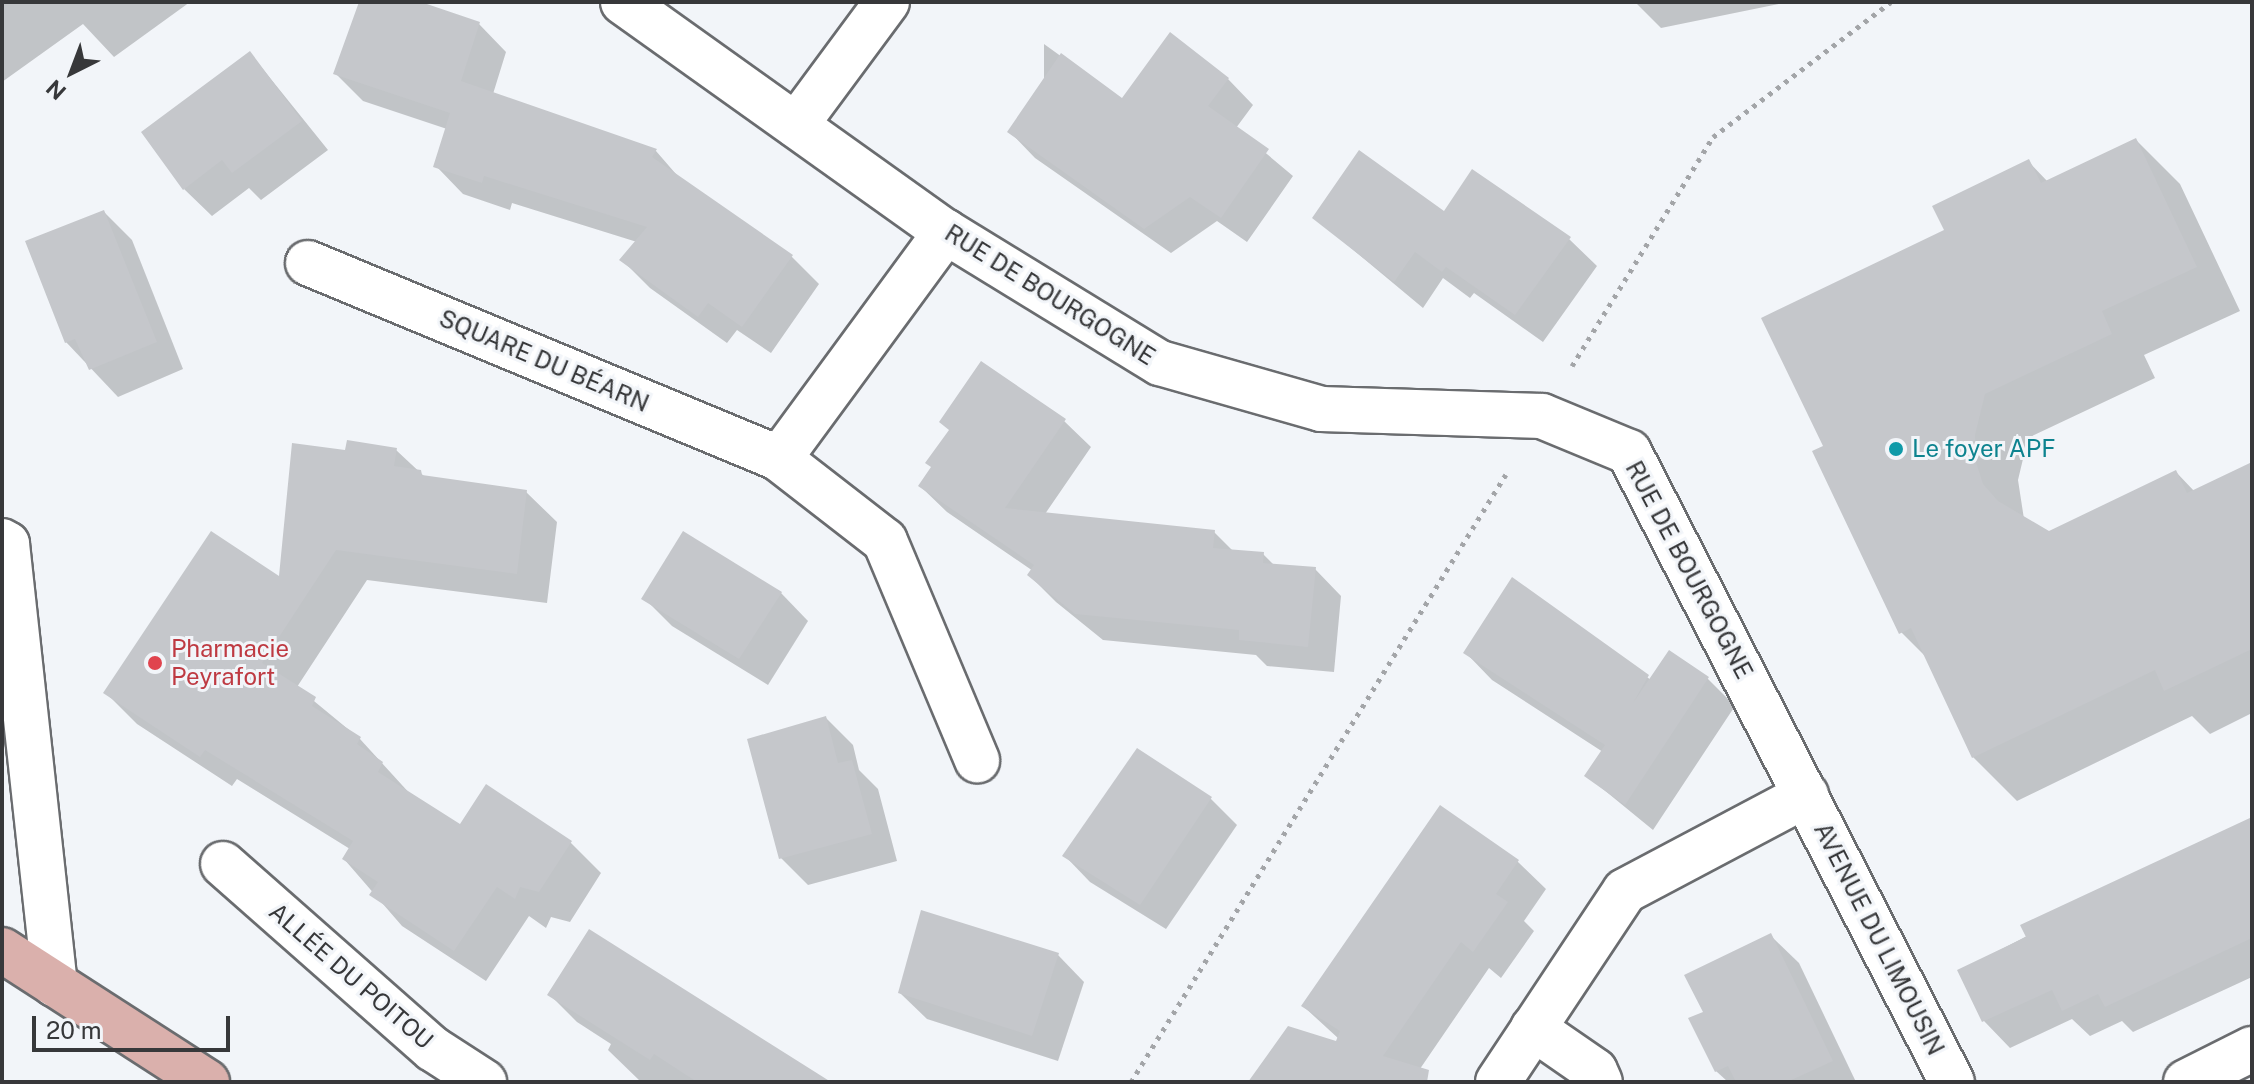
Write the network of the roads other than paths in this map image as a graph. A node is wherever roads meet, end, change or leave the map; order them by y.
1 (623, 2) edge
2 (887, 2) edge
3 (796, 125) junction
4 (946, 232) junction
5 (308, 263) dead end
6 (779, 459) junction
7 (2, 541) edge
8 (977, 760) dead end
9 (1806, 795) junction
10 (223, 864) dead end
11 (2, 950) edge
12 (55, 984) junction
13 (1533, 1028) junction
14 (2252, 1049) edge
15 (207, 1082) edge
16 (484, 1082) edge
17 (1498, 1082) edge
18 (1600, 1082) edge
19 (1952, 1082) edge
20 (2186, 1082) edge

1 - 3 street, RUE DE BOURGOGNE
2 - 3 street
3 - 4 street, RUE DE BOURGOGNE
4 - 6 street
4 - 9 street, RUE DE BOURGOGNE
5 - 6 street, SQUARE DU BÉARN
6 - 8 street, SQUARE DU BÉARN
7 - 12 street
9 - 13 street
9 - 19 street, AVENUE DU LIMOUSIN
10 - 16 street, ALLÉE DU POITOU
11 - 12 main road
12 - 15 main road
13 - 17 street
13 - 18 street
14 - 20 street

